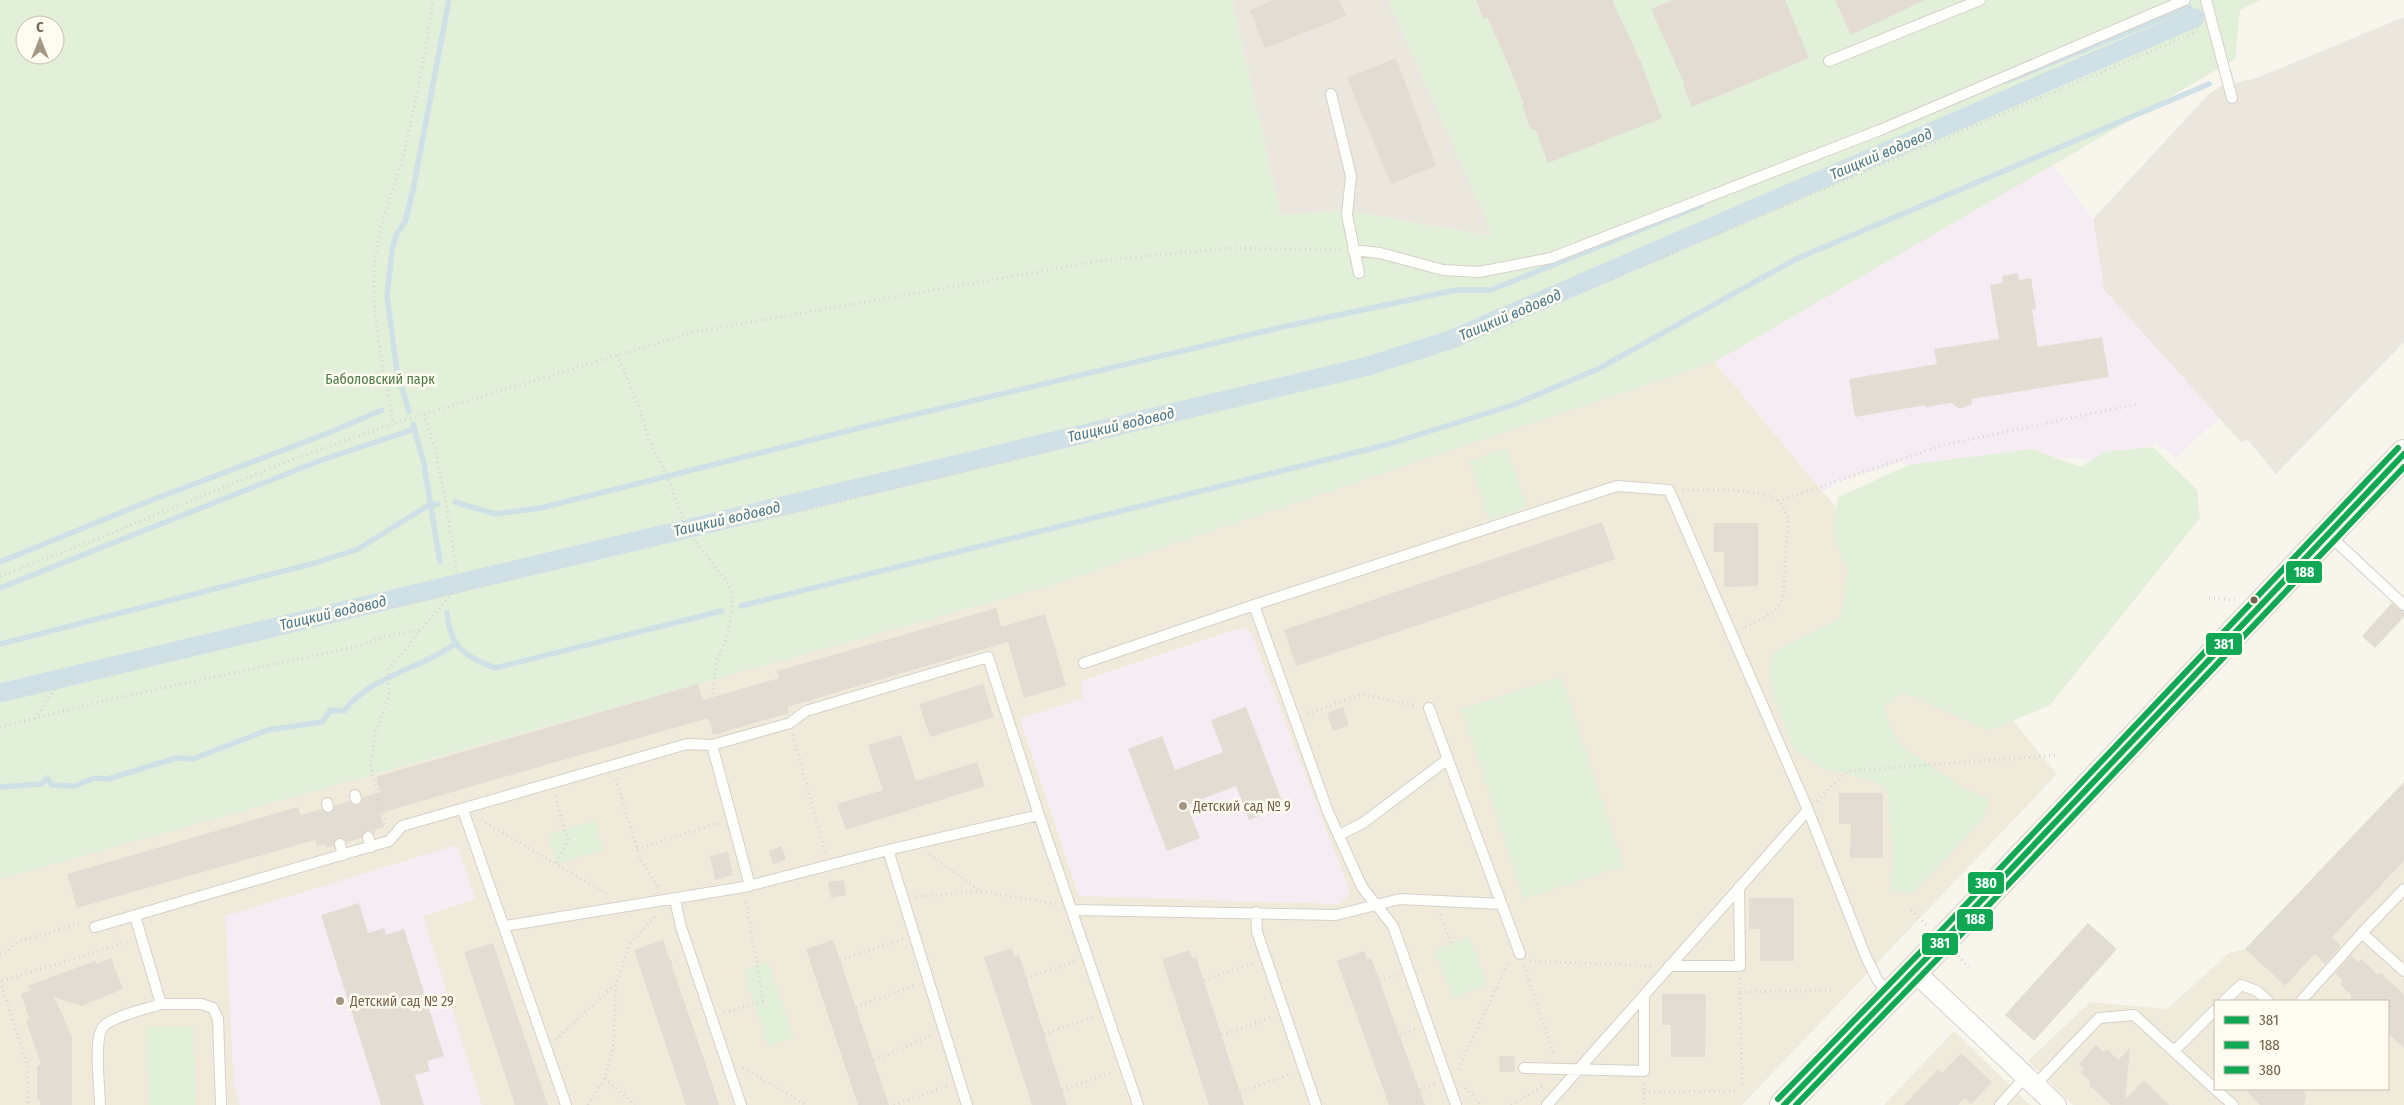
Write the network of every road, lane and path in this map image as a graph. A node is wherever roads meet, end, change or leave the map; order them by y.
1 (433, 0) edge
2 (1980, 0) edge
3 (2185, 0) edge
4 (2206, 0) edge
5 (2212, 25) junction
6 (1830, 61) dead end
7 (1331, 94) dead end
8 (2232, 98) dead end
9 (1354, 250) junction
10 (1359, 273) dead end
11 (617, 354) junction
12 (2136, 404) dead end
13 (424, 414) junction
14 (393, 424) junction
15 (2404, 454) edge
16 (1669, 490) junction
17 (1778, 501) junction
18 (689, 534) junction
19 (2328, 534) junction
20 (0, 576) edge
21 (456, 592) junction
22 (2209, 598) dead end
23 (2235, 600) dead end
24 (1254, 605) junction
25 (2404, 605) edge
26 (420, 630) junction
27 (1732, 634) junction
28 (1084, 663) dead end
29 (57, 685) junction
30 (714, 697) dead end
31 (0, 698) edge
32 (1429, 708) joint
33 (1295, 718) junction
34 (35, 719) junction
35 (790, 723) junction
36 (0, 727) edge
37 (712, 745) junction
38 (2058, 755) dead end
39 (1448, 759) junction
40 (615, 778) dead end
41 (553, 788) dead end
42 (463, 810) junction
43 (1808, 810) junction
44 (1039, 816) junction
45 (477, 818) dead end
46 (728, 820) dead end
47 (1339, 835) junction
48 (389, 841) junction
49 (340, 844) dead end
50 (637, 849) junction
51 (888, 850) junction
52 (926, 852) dead end
53 (343, 855) junction
54 (556, 864) junction
55 (828, 864) junction
56 (1740, 887) junction
57 (747, 888) junction
58 (2404, 889) edge
59 (661, 890) dead end
60 (979, 891) junction
61 (915, 897) dead end
62 (615, 898) dead end
63 (672, 900) junction
64 (1435, 901) junction
65 (1502, 904) junction
66 (1376, 905) junction
67 (1061, 906) dead end
68 (1073, 910) junction
69 (1911, 910) dead end
70 (1256, 912) junction
71 (135, 916) junction
72 (505, 926) junction
73 (95, 927) joint
74 (1932, 930) dead end
75 (2362, 933) junction
76 (914, 935) junction
77 (123, 943) dead end
78 (1451, 943) dead end
79 (1953, 951) dead end
80 (0, 954) edge
81 (1516, 956) joint
82 (1089, 957) junction
83 (1266, 958) junction
84 (840, 960) dead end
85 (1656, 966) dead end
86 (1669, 966) junction
87 (1740, 966) junction
88 (1969, 967) dead end
89 (1914, 971) junction
90 (2404, 971) edge
91 (1026, 978) dead end
92 (1204, 980) dead end
93 (1, 981) edge
94 (928, 981) junction
95 (616, 984) junction
96 (1833, 990) dead end
97 (1740, 992) junction
98 (1891, 994) junction
99 (1644, 995) junction
100 (2225, 1000) edge
101 (2267, 1000) edge
102 (2302, 1000) edge
103 (161, 1004) junction
104 (856, 1007) dead end
105 (2214, 1011) edge
106 (1107, 1012) junction
107 (1285, 1013) junction
108 (719, 1015) dead end
109 (944, 1031) junction
110 (1044, 1034) dead end
111 (1222, 1035) dead end
112 (546, 1049) junction
113 (2174, 1051) junction
114 (1554, 1057) dead end
115 (874, 1060) dead end
116 (1126, 1068) junction
117 (1524, 1068) dead end
118 (1304, 1069) junction
119 (1579, 1069) junction
120 (1644, 1070) junction
121 (750, 1071) dead end
122 (1454, 1076) dead end
123 (605, 1078) junction
124 (2031, 1080) junction
125 (960, 1081) junction
126 (1551, 1081) dead end
127 (1461, 1084) dead end
128 (1742, 1085) dead end
129 (2214, 1088) edge
130 (1062, 1090) dead end
131 (2216, 1090) edge
132 (1736, 1091) dead end
133 (1240, 1092) dead end
134 (1644, 1092) junction
135 (28, 1105) edge
136 (100, 1105) edge
137 (220, 1105) edge
138 (566, 1105) edge
139 (588, 1105) edge
140 (635, 1105) edge
141 (741, 1105) edge
142 (807, 1105) edge
143 (894, 1105) edge
144 (967, 1105) edge
145 (1138, 1105) edge
146 (1316, 1105) edge
147 (1456, 1105) edge
148 (1481, 1105) edge
149 (1511, 1105) edge
150 (1547, 1105) edge
151 (1644, 1105) edge
152 (1784, 1105) edge
153 (2000, 1105) edge
154 (2056, 1105) edge
155 (2233, 1105) edge

1 - 14 path
2 - 6 lane
3 - 9 lane
4 - 5 lane
5 - 8 lane
5 - 18 path
7 - 9 lane
9 - 10 lane
9 - 11 path
11 - 13 path
11 - 18 path
12 - 17 path
13 - 14 path
13 - 21 path
14 - 20 path
15 - 19 main road
16 - 17 path
16 - 24 lane
16 - 27 lane
17 - 27 path
18 - 21 path
18 - 30 path
19 - 25 lane
19 - 89 main road
21 - 26 path
21 - 29 path
22 - 23 path
24 - 28 lane
24 - 33 lane
26 - 34 path
26 - 48 path
27 - 43 lane
29 - 31 path
29 - 34 path
32 - 33 path
32 - 39 lane
33 - 47 lane
34 - 36 path
35 - 37 lane
35 - 44 lane
35 - 55 path
37 - 42 lane
37 - 57 lane
38 - 43 path
39 - 47 lane
39 - 65 lane
40 - 50 path
41 - 54 path
42 - 48 lane
42 - 72 lane
43 - 56 lane
43 - 98 lane
44 - 51 lane
44 - 68 lane
45 - 54 path
46 - 50 path
47 - 66 lane
48 - 53 lane
49 - 53 lane
50 - 59 path
51 - 55 lane
51 - 76 lane
52 - 60 path
53 - 71 lane
54 - 62 path
55 - 57 lane
56 - 86 lane
56 - 87 lane
57 - 63 lane
57 - 108 path
58 - 75 lane
60 - 61 path
60 - 67 path
63 - 72 lane
63 - 95 path
63 - 141 lane
64 - 65 lane
64 - 66 lane
64 - 78 path
65 - 81 lane
66 - 70 lane
66 - 147 lane
68 - 70 lane
68 - 82 lane
69 - 74 path
70 - 83 lane
71 - 73 lane
71 - 103 lane
72 - 112 lane
73 - 80 path
75 - 90 lane
75 - 102 lane
76 - 84 path
76 - 94 lane
77 - 93 path
79 - 88 path
81 - 122 path
82 - 91 path
82 - 106 lane
83 - 92 path
83 - 107 lane
85 - 114 path
86 - 87 lane
86 - 99 lane
87 - 97 path
89 - 98 main road
89 - 124 street
93 - 135 path
94 - 104 path
94 - 109 lane
95 - 112 path
95 - 123 path
96 - 97 path
97 - 128 path
98 - 152 main road
99 - 119 lane
99 - 120 lane
100 - 101 lane
103 - 136 lane
103 - 137 lane
105 - 113 lane
106 - 110 path
106 - 116 lane
107 - 111 path
107 - 118 lane
109 - 115 path
109 - 125 lane
112 - 138 lane
113 - 124 lane
113 - 129 lane
116 - 130 path
116 - 145 lane
117 - 119 lane
118 - 133 path
118 - 146 lane
119 - 120 lane
119 - 150 lane
120 - 134 path
121 - 142 path
123 - 139 path
123 - 140 path
124 - 153 lane
124 - 154 street
125 - 143 path
125 - 144 lane
126 - 149 path
127 - 148 path
131 - 155 lane
132 - 134 path
134 - 151 path

